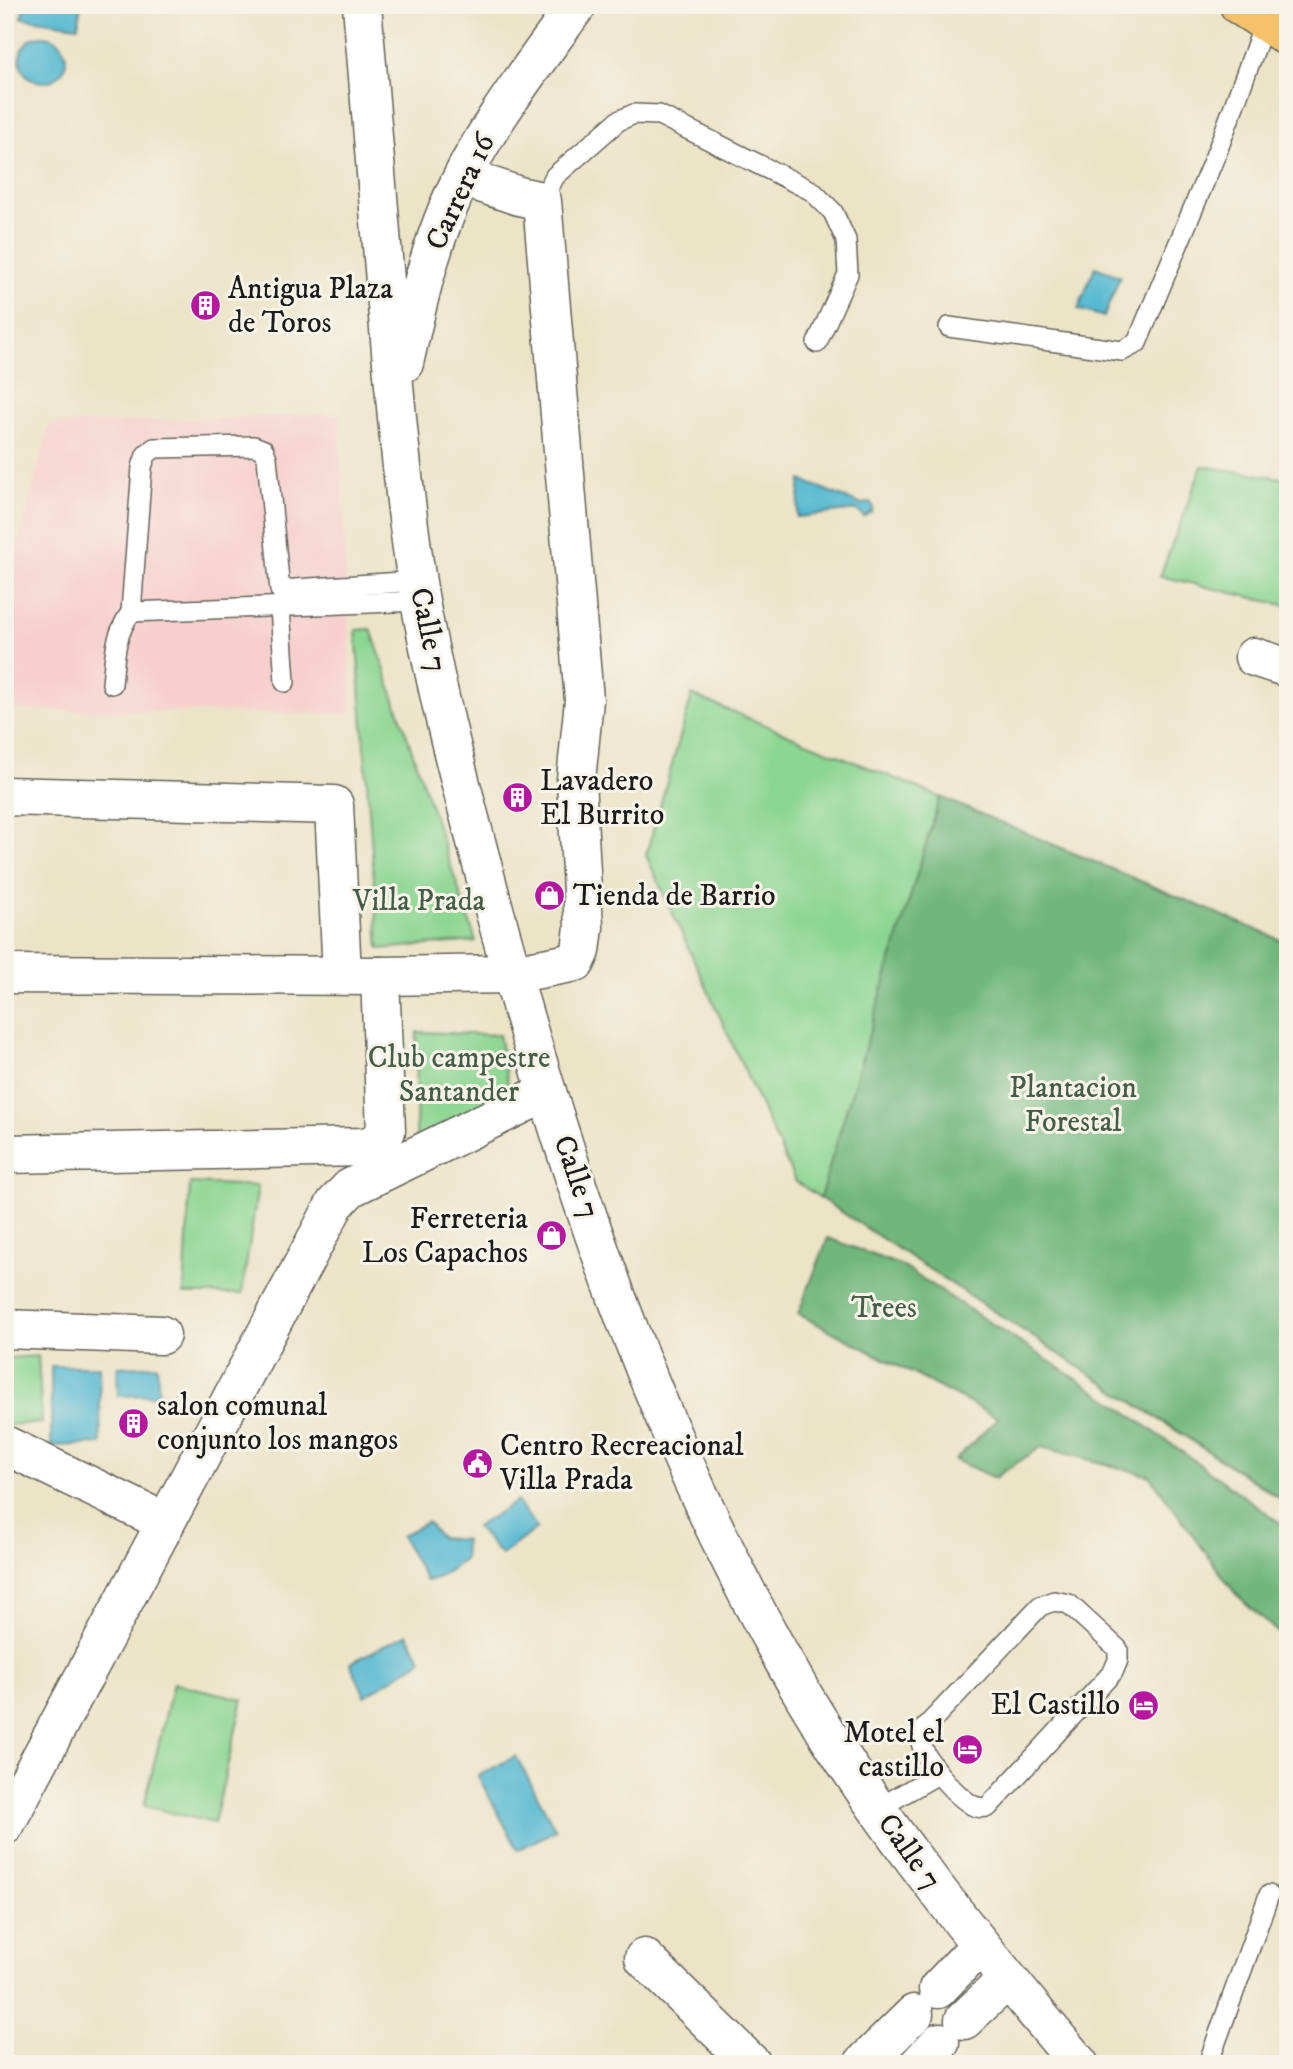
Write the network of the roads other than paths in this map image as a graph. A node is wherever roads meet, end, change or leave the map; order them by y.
1 (362, 5) edge
2 (577, 5) edge
3 (1264, 22) edge
4 (463, 177) junction
5 (542, 201) junction
6 (949, 327) dead end
7 (817, 343) dead end
8 (395, 402) junction
9 (419, 591) junction
10 (280, 607) junction
11 (131, 612) junction
12 (285, 682) dead end
13 (112, 684) dead end
14 (5, 796) edge
15 (5, 974) edge
16 (512, 974) junction
17 (342, 975) junction
18 (380, 976) junction
19 (547, 1092) junction
20 (5, 1154) edge
21 (5, 1329) edge
22 (161, 1335) dead end
23 (5, 1445) edge
24 (164, 1522) junction
25 (938, 1774) junction
26 (877, 1809) junction
27 (5, 1825) edge
28 (1269, 1895) dead end
29 (980, 1945) junction
30 (644, 1958) dead end
31 (1008, 1979) junction
32 (941, 2042) edge
33 (752, 2064) edge
34 (863, 2064) edge
35 (1079, 2064) edge
36 (1208, 2064) edge

1 - 8 street, Calle 7
2 - 4 street, Carrera 16
3 - 6 lane
4 - 5 street
4 - 8 street, Carrera 16
5 - 7 lane
5 - 16 street
8 - 9 street, Calle 7
9 - 10 lane
9 - 11 lane
9 - 16 street, Calle 7
10 - 11 lane
10 - 12 lane
11 - 13 lane
14 - 17 street
15 - 17 street
16 - 18 street
16 - 19 street, Calle 7
17 - 18 street
18 - 20 street
19 - 24 street
19 - 26 street, Calle 7
21 - 22 street
23 - 24 street
24 - 27 street
25 - 25 lane
25 - 26 lane
26 - 29 street, Calle 7
28 - 36 lane
29 - 31 street, Calle 7
29 - 34 street
30 - 33 street
31 - 32 street
31 - 35 street, Calle 7

